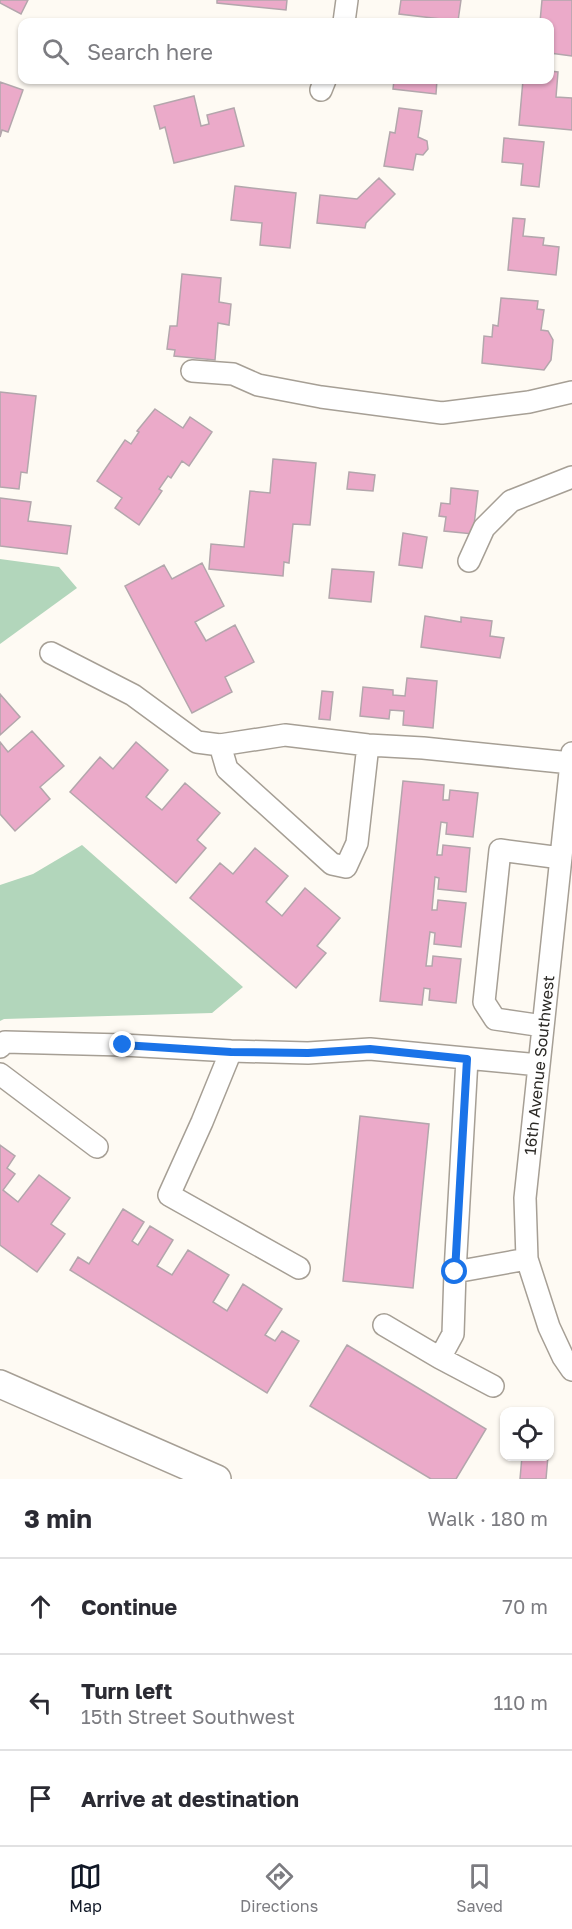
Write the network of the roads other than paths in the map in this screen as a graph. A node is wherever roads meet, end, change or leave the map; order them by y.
1 (347, 0) edge
2 (345, 18) edge
3 (192, 371) dead end
4 (572, 392) edge
5 (572, 477) edge
6 (470, 561) dead end
7 (51, 653) dead end
8 (220, 745) junction
9 (368, 745) junction
10 (571, 758) edge
11 (561, 858) junction
12 (543, 1026) junction
13 (2, 1045) edge
14 (231, 1052) junction
15 (467, 1059) junction
16 (539, 1065) junction
17 (0, 1074) edge
18 (97, 1147) dead end
19 (527, 1259) junction
20 (299, 1268) dead end
21 (455, 1272) junction
22 (384, 1325) dead end
23 (440, 1358) junction
24 (572, 1370) edge
25 (0, 1384) edge
26 (494, 1386) dead end
27 (217, 1479) edge

1 - 2 street
3 - 4 street
5 - 6 street
7 - 8 street
8 - 9 street
8 - 9 street
9 - 10 street
10 - 11 street, 16th Avenue Southwest
11 - 12 street, 16th Avenue Southwest
11 - 12 street
12 - 16 street, 16th Avenue Southwest
13 - 14 street
14 - 15 street
14 - 20 street
15 - 16 street
15 - 21 street
16 - 19 street, 16th Avenue Southwest
17 - 18 street
19 - 21 street
19 - 24 street, 16th Avenue Southwest
21 - 23 street
22 - 23 street
23 - 26 street
25 - 27 main road

